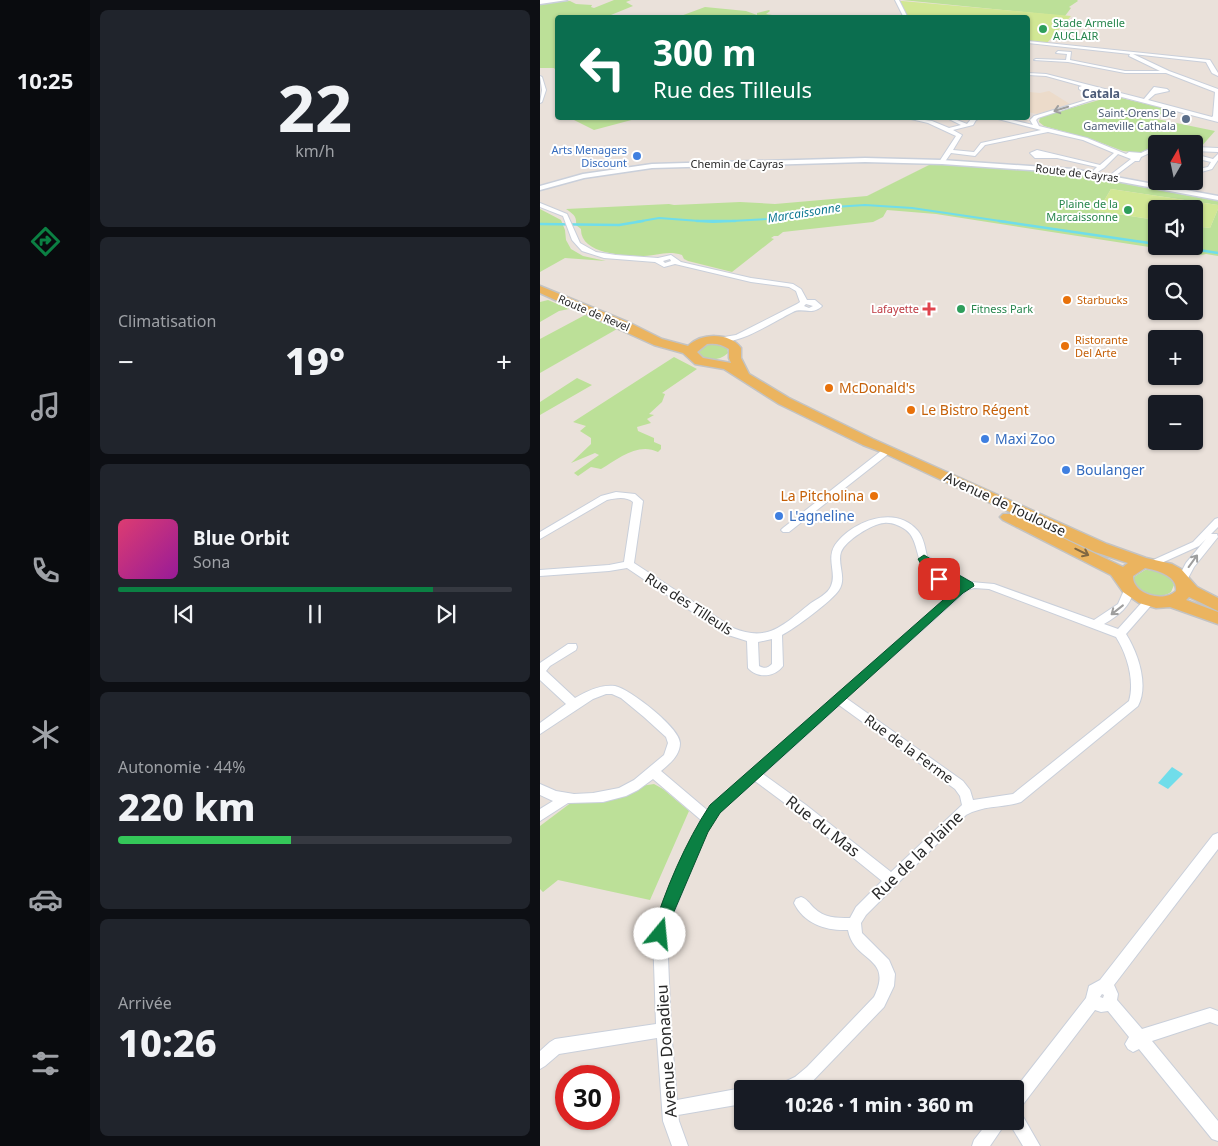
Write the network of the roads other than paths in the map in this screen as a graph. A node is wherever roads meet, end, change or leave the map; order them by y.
1 (564, 0) edge
2 (897, 0) edge
3 (540, 2) edge
4 (904, 15) edge
5 (1030, 42) edge
6 (1044, 43) junction
7 (1123, 51) junction
8 (1068, 58) junction
9 (1036, 60) dead end
10 (1212, 69) junction
11 (1218, 70) edge
12 (1166, 72) junction
13 (1030, 74) edge
14 (1218, 75) edge
15 (540, 77) edge
16 (1087, 86) junction
17 (1218, 90) edge
18 (1153, 93) dead end
19 (1115, 94) junction
20 (1097, 98) junction
21 (1145, 101) junction
22 (540, 102) edge
23 (1217, 108) edge
24 (1036, 117) junction
25 (1030, 118) edge
26 (1216, 119) edge
27 (919, 120) edge
28 (956, 120) edge
29 (976, 120) edge
30 (1010, 120) edge
31 (1020, 120) edge
32 (1015, 121) junction
33 (966, 125) junction
34 (1037, 127) junction
35 (949, 130) junction
36 (1049, 130) junction
37 (994, 142) junction
38 (989, 148) dead end
39 (1203, 149) edge
40 (1218, 150) edge
41 (950, 151) junction
42 (1118, 152) junction
43 (1148, 152) edge
44 (975, 154) junction
45 (983, 155) dead end
46 (1057, 156) dead end
47 (1138, 157) junction
48 (1203, 157) edge
49 (1216, 158) edge
50 (938, 162) junction
51 (1102, 167) junction
52 (1203, 170) edge
53 (1093, 174) junction
54 (1111, 177) junction
55 (541, 188) edge
56 (1218, 198) edge
57 (540, 205) edge
58 (540, 289) edge
59 (803, 306) junction
60 (648, 337) junction
61 (721, 340) junction
62 (700, 342) junction
63 (735, 351) junction
64 (690, 353) junction
65 (714, 363) junction
66 (744, 376) junction
67 (868, 442) junction
68 (884, 453) junction
69 (1218, 521) edge
70 (786, 530) dead end
71 (1218, 532) edge
72 (540, 536) edge
73 (1149, 563) junction
74 (628, 564) junction
75 (540, 572) edge
76 (1183, 582) junction
77 (1126, 584) junction
78 (964, 588) junction
79 (1171, 601) junction
80 (1149, 602) junction
81 (1218, 604) edge
82 (1218, 618) edge
83 (1096, 624) junction
84 (1120, 634) junction
85 (777, 635) junction
86 (752, 638) junction
87 (572, 647) dead end
88 (839, 698) junction
89 (575, 705) junction
90 (540, 729) edge
91 (652, 771) junction
92 (754, 774) junction
93 (540, 788) edge
94 (566, 798) junction
95 (968, 806) junction
96 (540, 816) edge
97 (708, 818) junction
98 (1218, 840) edge
99 (891, 880) junction
100 (801, 903) dead end
101 (854, 924) junction
102 (1099, 993) junction
103 (1218, 1018) edge
104 (664, 1030) junction
105 (1137, 1040) junction
106 (540, 1061) edge
107 (803, 1080) edge
108 (1024, 1089) edge
109 (734, 1097) edge
110 (670, 1109) junction
111 (992, 1130) edge
112 (1022, 1130) edge
113 (1218, 1134) edge
114 (680, 1146) edge
115 (980, 1146) edge
116 (1032, 1146) edge

1 - 3 main road
2 - 4 street
5 - 6 street
6 - 7 street
6 - 8 street
7 - 10 street
7 - 12 street
8 - 9 street
8 - 12 street
10 - 11 street
10 - 14 street
12 - 17 street
13 - 16 street
15 - 22 street
16 - 19 street
16 - 20 street
17 - 23 street
18 - 21 street
19 - 20 street
19 - 21 street
20 -> 24 street
21 - 26 street
23 - 26 street
24 - 25 street
24 - 34 street
27 - 35 street
28 - 33 street
29 - 33 street
30 - 32 street
31 - 32 street
32 - 34 street
33 - 35 street
34 - 36 street
35 - 41 street
36 - 37 street
36 - 42 street
37 - 38 street
37 - 44 street
39 - 40 street
41 - 44 street
41 - 50 street
42 - 47 street
42 - 51 street
43 - 47 street
44 - 45 street
46 - 51 street
47 - 54 street
48 - 49 street
49 - 52 street
50 - 53 street, Route de Cayras
50 - 55 street, Chemin de Cayras
51 - 53 street
53 - 54 street, Route de Cayras
54 - 56 street, Route de Cayras
57 - 59 street
58 - 60 main road, Route de Revel
59 - 61 street
59 - 63 street
60 - 62 main road, Route de Revel
60 - 64 main road, Route de Revel
61 - 62 main road, Route de Revel
61 - 63 main road
62 - 64 main road
63 - 65 main road
63 - 66 main road
64 - 65 main road, Route de Revel
65 - 66 main road, Avenue de Toulouse
66 - 67 main road, Avenue de Toulouse
67 - 68 main road, Avenue de Toulouse
67 - 73 main road, Avenue de Toulouse
68 - 70 street
68 -> 77 main road, Avenue de Toulouse
69 - 73 street
76 -> 71 street
72 - 74 street
73 - 76 main road
73 - 77 main road
74 - 75 street
74 - 86 street, Rue des Tilleuls
76 - 79 main road
76 - 81 main road
77 - 80 main road
77 -> 83 street
78 - 83 street
78 - 85 street
78 - 88 street, Avenue Donadieu
79 - 80 main road
79 - 82 main road
80 - 84 street
83 - 84 street
84 - 95 street, Rue de la Plaine
85 - 86 street, Rue des Tilleuls
85 - 86 street
87 - 89 street
88 - 92 street, Avenue Donadieu
88 - 95 street, Rue de la Ferme
89 - 90 street
89 - 91 street
91 - 94 street
91 - 97 street
92 - 97 street, Avenue Donadieu
92 - 99 street, Rue du Mas
93 - 94 street
94 - 96 street
95 - 99 street, Rue de la Plaine
97 - 104 street, Avenue Donadieu
98 - 102 street
99 - 101 street, Rue de la Plaine
100 - 101 street
101 - 107 street
102 - 105 street
102 - 108 street
103 - 105 street
104 - 106 street
104 - 110 street, Avenue Donadieu
105 - 113 street
109 - 110 street
110 - 114 street, Avenue Donadieu
111 - 115 street
112 - 116 street

